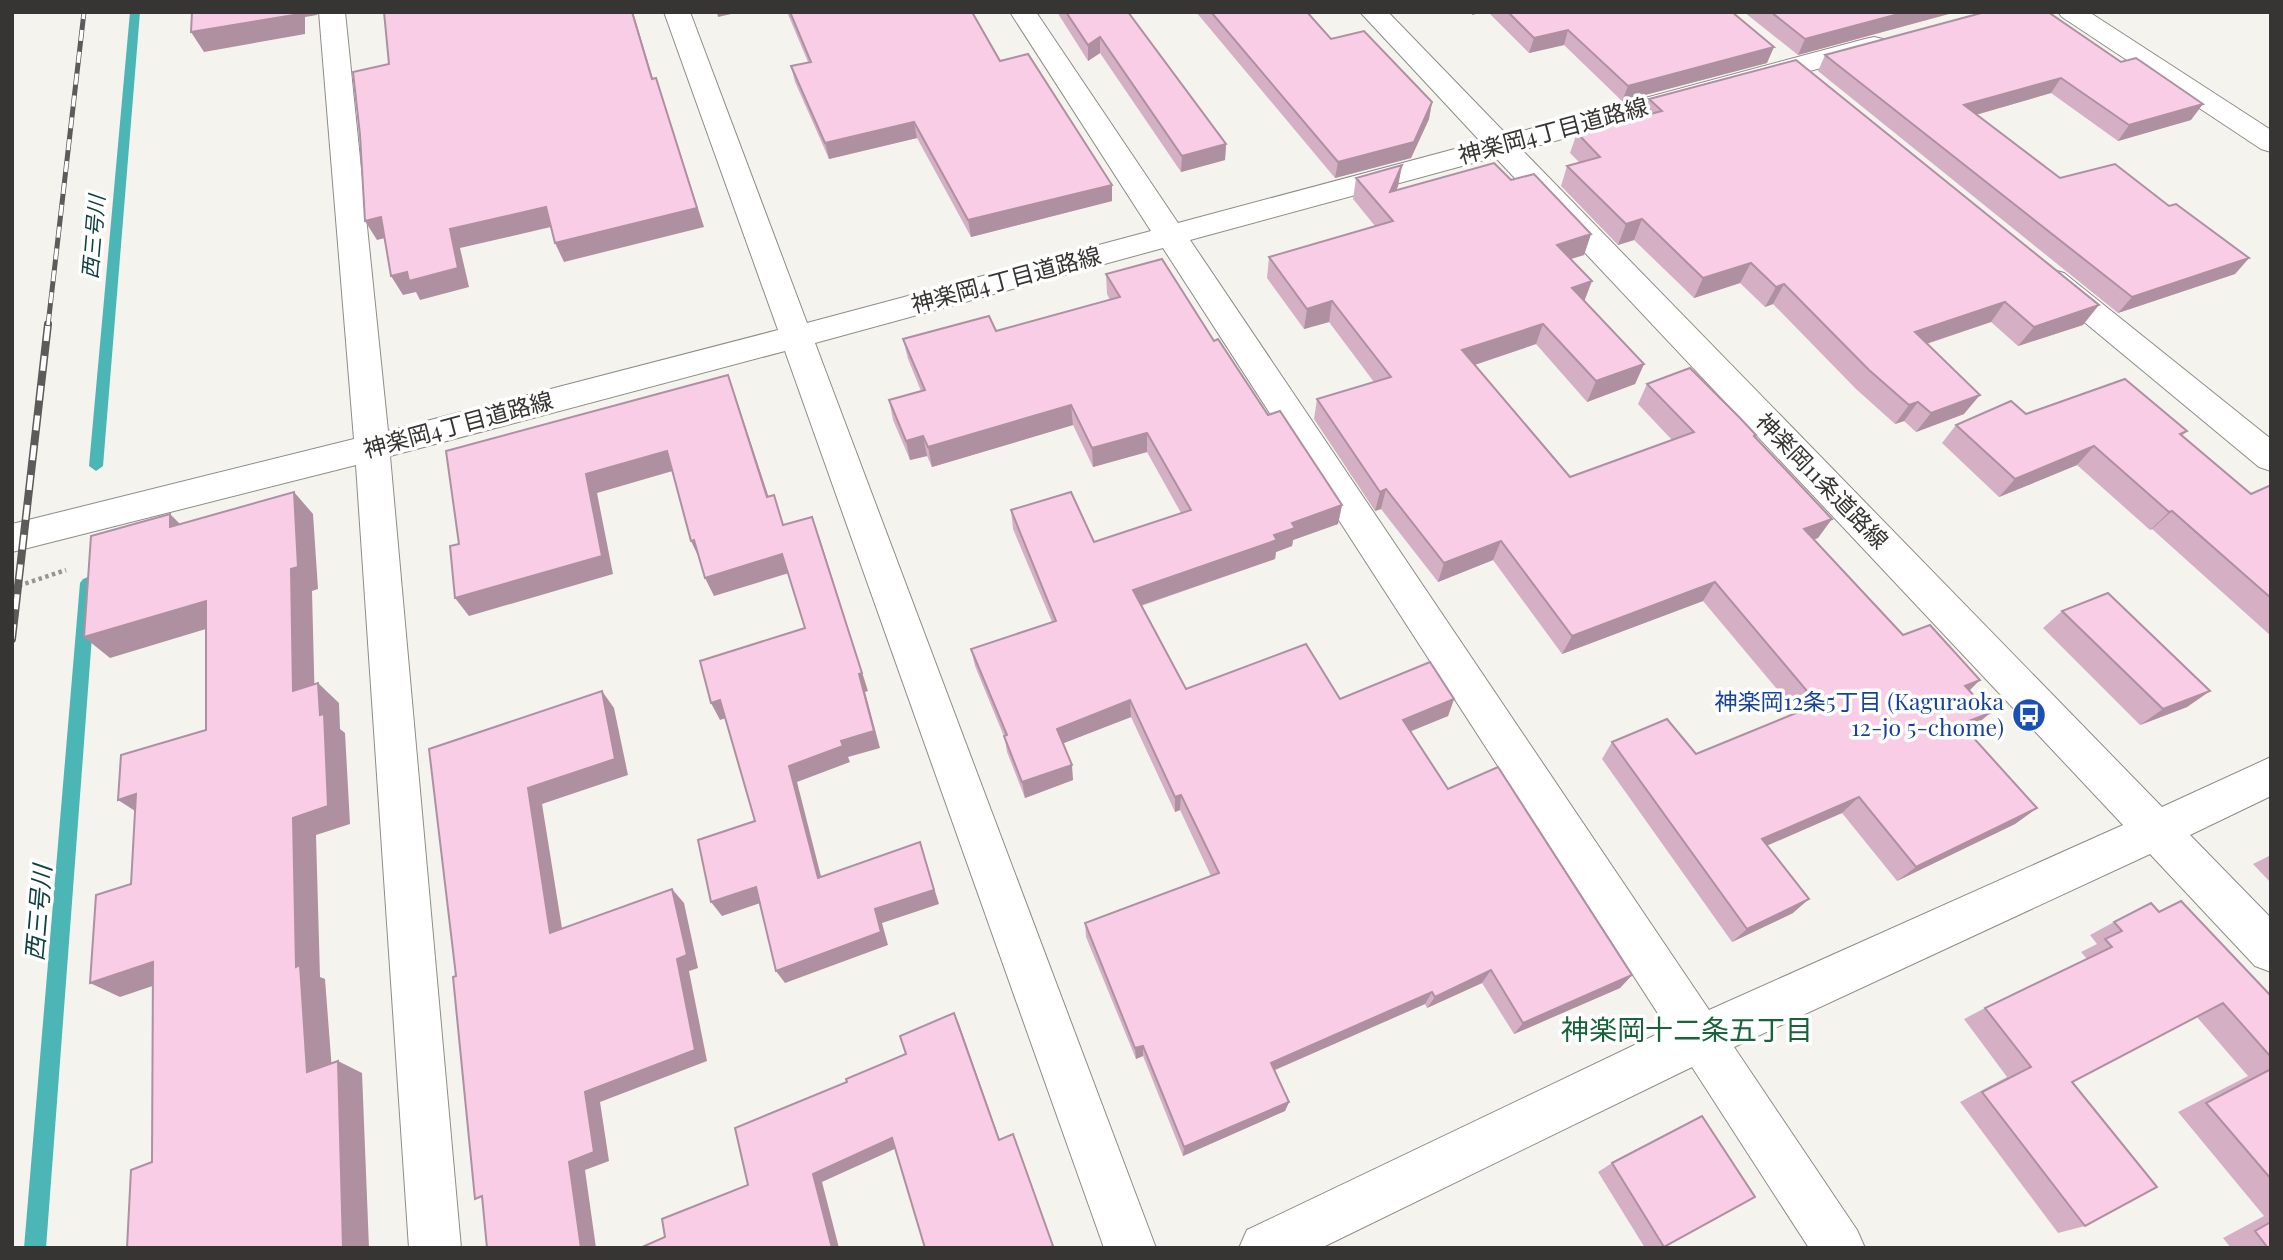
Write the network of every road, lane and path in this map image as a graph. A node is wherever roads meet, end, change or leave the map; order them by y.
1 (332, 12) edge
2 (677, 12) edge
3 (1023, 12) edge
4 (1373, 12) edge
5 (2071, 12) edge
6 (1907, 36) edge
7 (1762, 44) edge
8 (1791, 67) junction
9 (1823, 93) edge
10 (2271, 144) edge
11 (1498, 146) junction
12 (1170, 235) junction
13 (2036, 267) edge
14 (796, 337) junction
15 (371, 449) junction
16 (2271, 458) edge
17 (12, 538) edge
18 (2271, 775) edge
19 (2158, 830) junction
20 (2271, 950) edge
21 (1702, 1038) junction
22 (435, 1248) edge
23 (1130, 1248) edge
24 (1265, 1248) edge
25 (1839, 1248) edge

1 - 15 street
2 - 14 street
3 - 12 street
4 - 11 street, 神楽岡11条道路線
5 - 10 street
6 - 8 street, 神楽岡4丁目道路線
7 - 8 street
8 - 9 street
8 - 11 street, 神楽岡4丁目道路線
11 - 12 street, 神楽岡4丁目道路線
11 - 19 street, 神楽岡11条道路線
12 - 14 street, 神楽岡4丁目道路線
12 - 21 street
13 - 16 street
14 - 15 street, 神楽岡4丁目道路線
14 - 23 street
15 - 17 street, 神楽岡4丁目道路線
15 - 22 street
18 - 19 street
19 - 20 street, 神楽岡11条道路線
19 - 21 street
21 - 24 street
21 - 25 street

